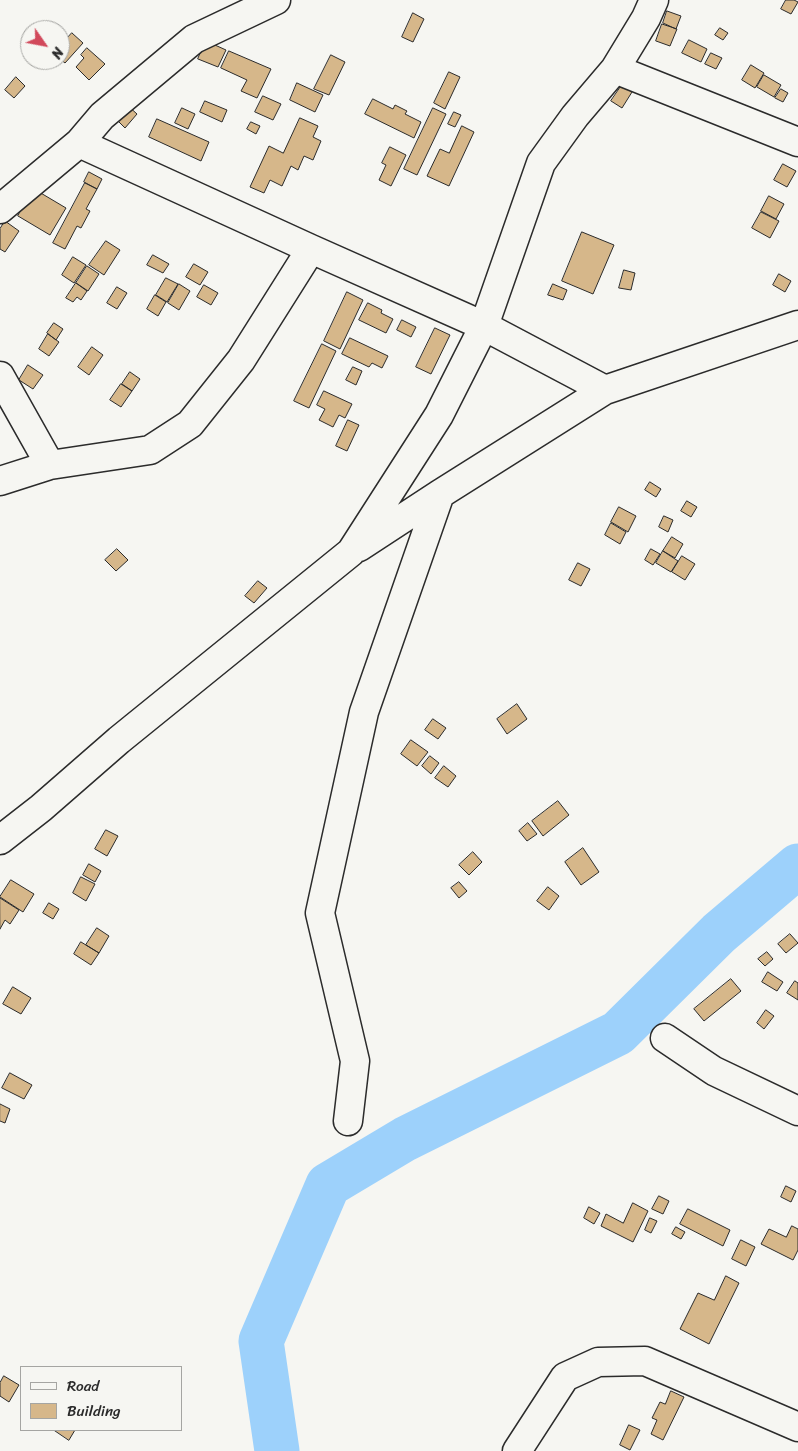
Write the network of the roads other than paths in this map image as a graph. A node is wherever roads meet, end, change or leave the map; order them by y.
1 (276, 0) edge
2 (654, 0) edge
3 (615, 69) junction
4 (798, 142) edge
5 (79, 143) junction
6 (0, 209) edge
7 (311, 249) junction
8 (798, 325) edge
9 (484, 326) junction
10 (0, 376) edge
11 (606, 390) junction
12 (50, 465) junction
13 (0, 481) edge
14 (440, 494) junction
15 (351, 552) junction
16 (0, 840) edge
17 (665, 1038) dead end
18 (798, 1111) edge
19 (348, 1121) dead end
20 (798, 1427) edge
21 (517, 1451) edge

1 - 5 street
2 - 3 street
3 - 4 street
3 - 9 street
5 - 6 street
5 - 7 street
7 - 9 street
7 - 12 street
8 - 11 street
9 - 11 street
9 - 15 street
10 - 12 street
11 - 14 street
12 - 13 street
14 - 15 street
14 - 19 street
15 - 16 street
17 - 18 street
20 - 21 street

